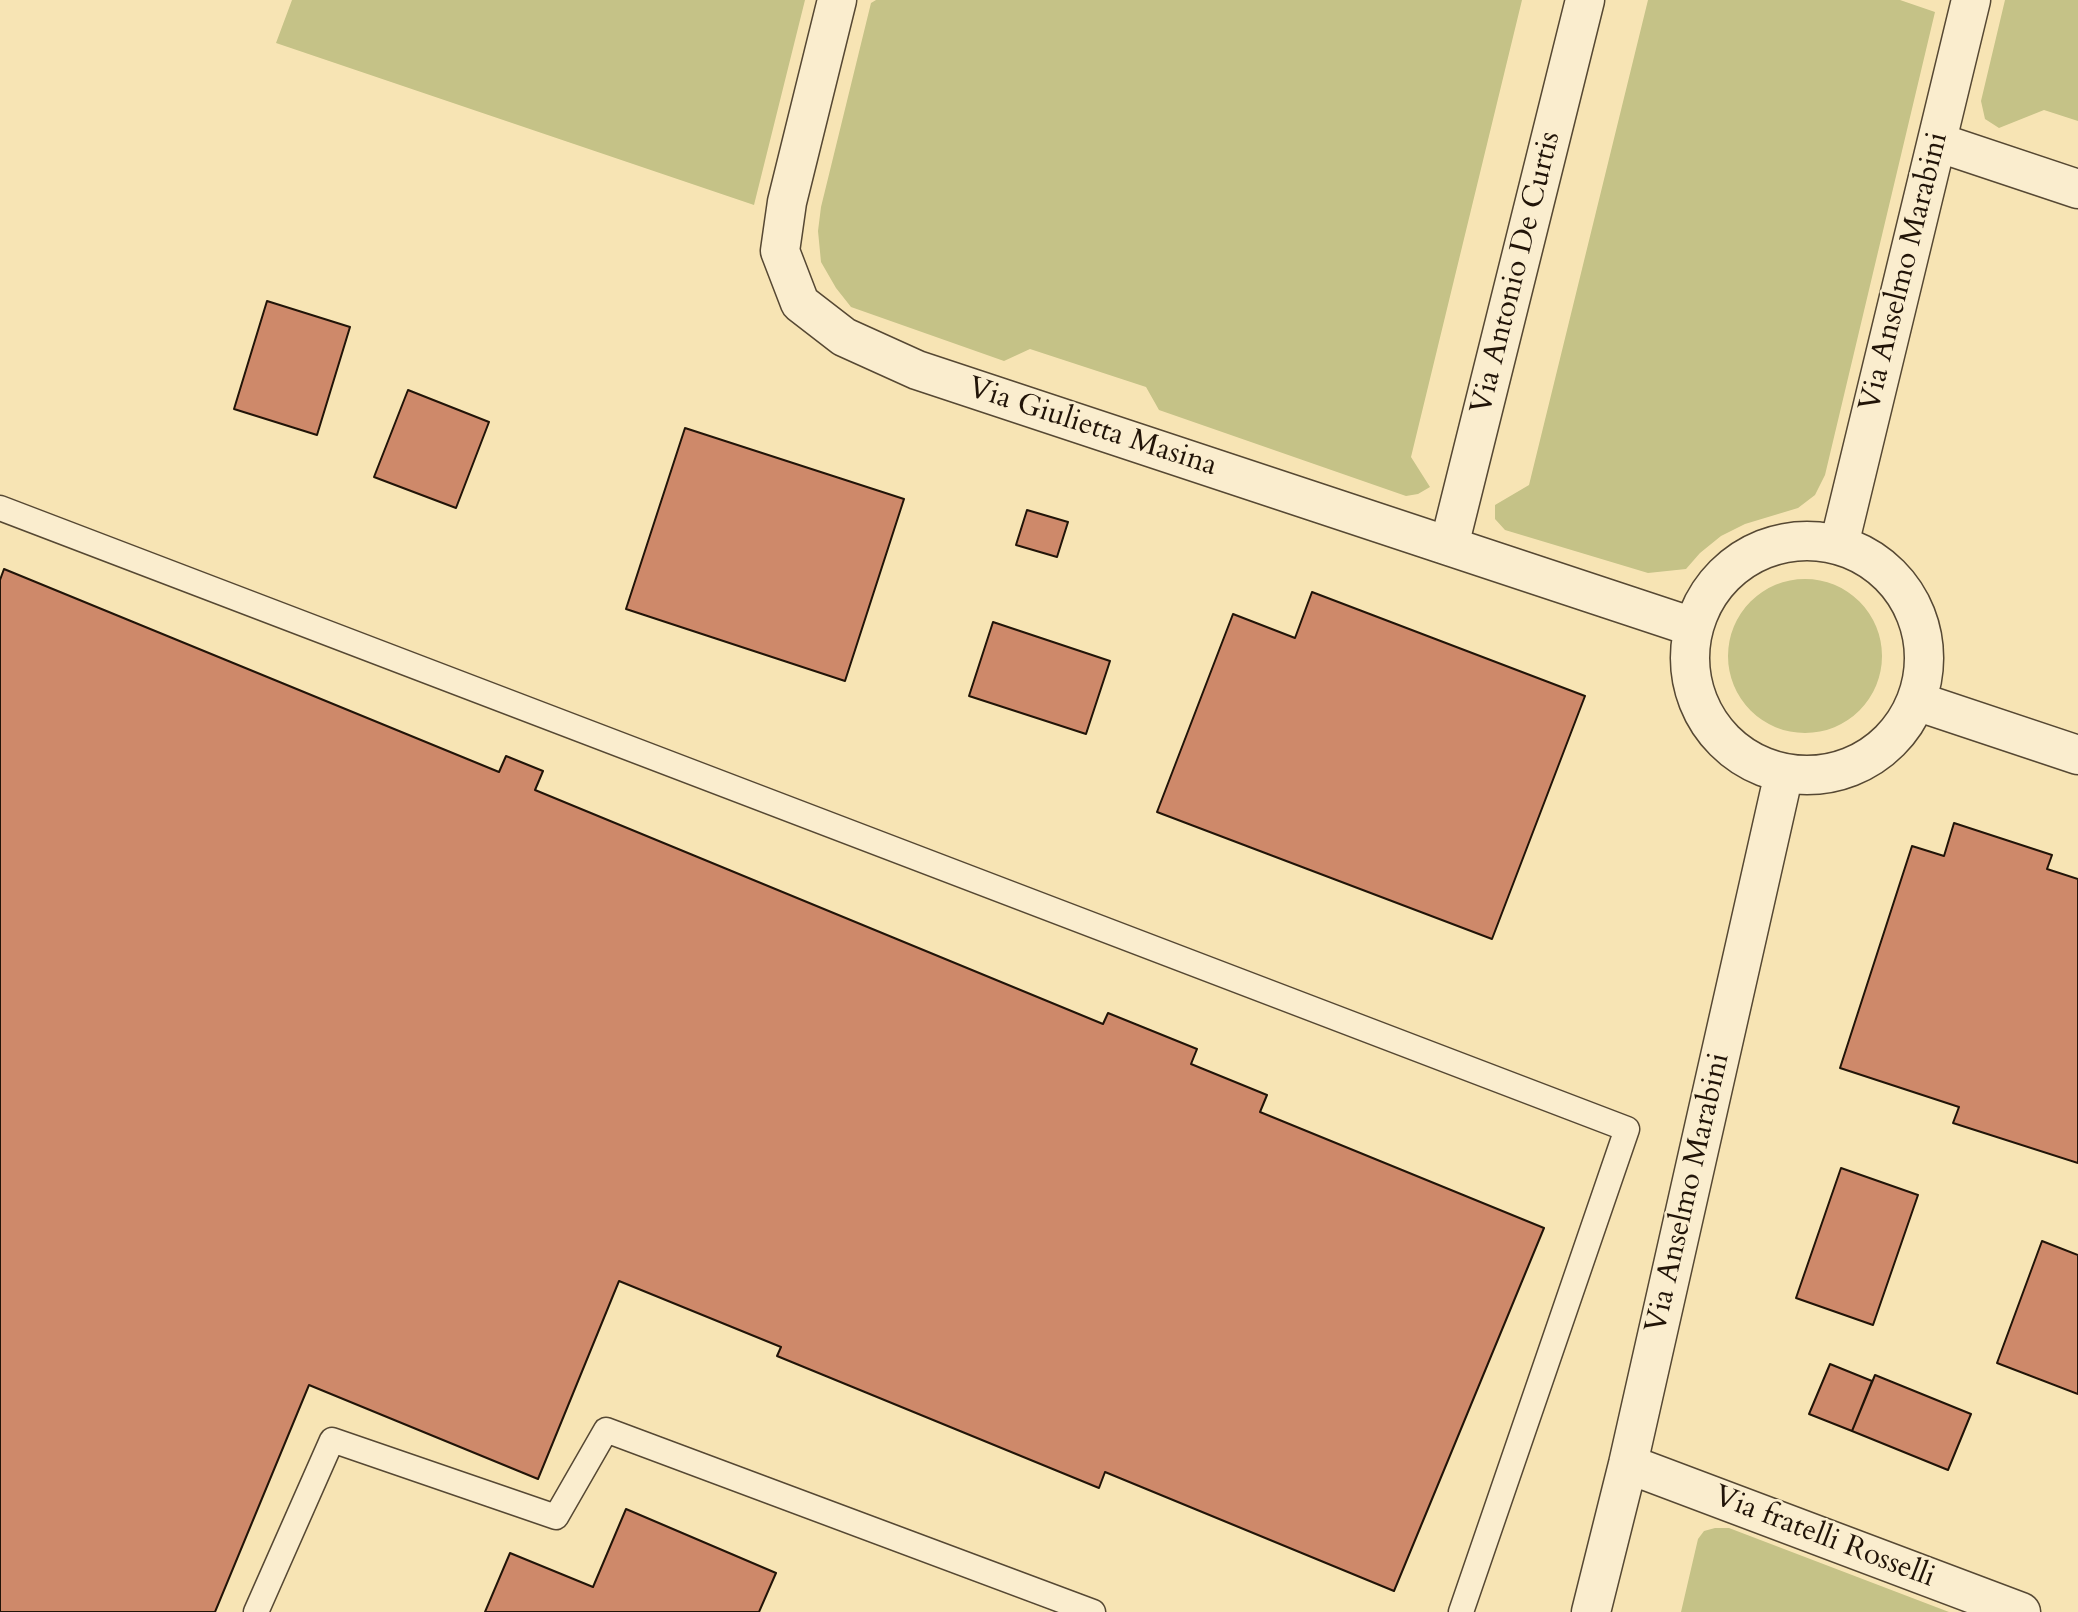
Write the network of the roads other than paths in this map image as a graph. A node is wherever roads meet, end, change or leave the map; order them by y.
1 (837, 0) edge
2 (1585, 0) edge
3 (1971, 0) edge
4 (1937, 142) junction
5 (2078, 189) edge
6 (0, 508) edge
7 (1839, 545) junction
8 (1449, 546) junction
9 (1693, 627) junction
10 (1916, 701) junction
11 (2078, 755) edge
12 (1784, 773) junction
13 (1628, 1464) junction
14 (256, 1612) edge
15 (1093, 1612) edge
16 (1461, 1612) edge
17 (1591, 1612) edge
18 (2021, 1612) edge

1 - 8 street, Via Giulietta Masina
2 - 8 street, Via Antonio De Curtis
3 - 4 street, Via Anselmo Marabini
4 - 5 street
4 - 7 street, Via Anselmo Marabini
6 - 16 lane
7 - 9 street
7 - 10 street
8 - 9 street, Via Giulietta Masina
9 - 12 street
10 - 11 street
10 - 12 street
12 - 13 street, Via Anselmo Marabini
13 - 17 street, Via Anselmo Marabini
13 - 18 street, Via fratelli Rosselli
14 - 15 lane

